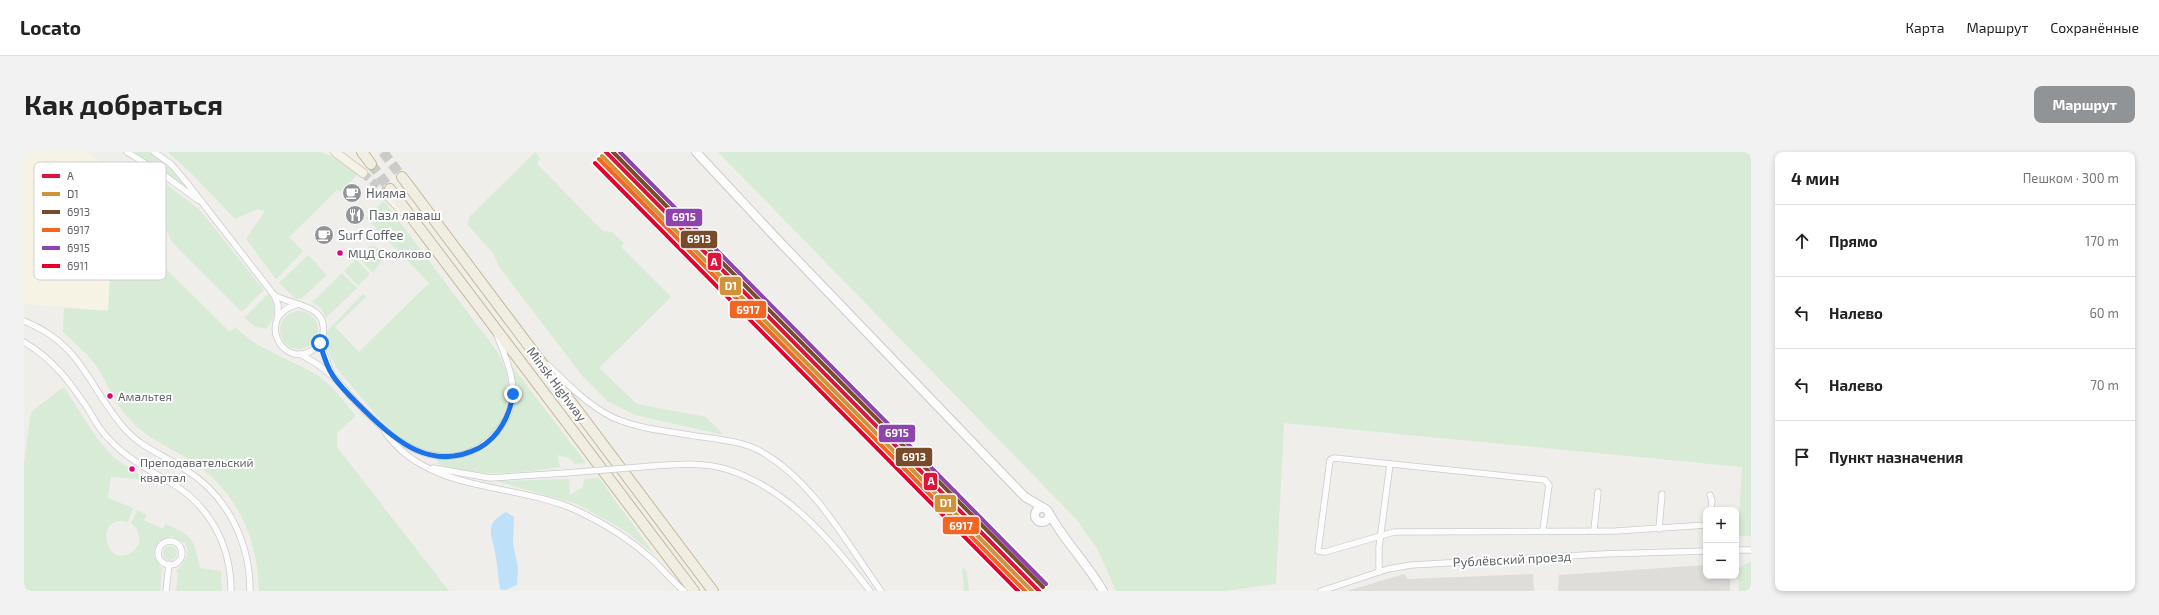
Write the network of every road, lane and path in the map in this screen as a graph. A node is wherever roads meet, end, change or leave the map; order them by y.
1 (127, 152) edge
2 (154, 152) edge
3 (335, 152) edge
4 (362, 152) edge
5 (696, 152) edge
6 (143, 162) edge
7 (371, 164) tunnel mouth
8 (363, 173) tunnel mouth
9 (166, 176) edge
10 (402, 177) tunnel mouth
11 (388, 192) tunnel mouth
12 (203, 203) junction
13 (274, 295) junction
14 (296, 305) junction
15 (278, 316) junction
16 (24, 321) edge
17 (492, 324) junction
18 (524, 340) junction
19 (24, 342) edge
20 (320, 343) junction
21 (300, 354) junction
22 (333, 376) junction
23 (381, 427) junction
24 (1390, 464) junction
25 (427, 467) junction
26 (1598, 492) dead end
27 (1662, 494) dead end
28 (1710, 495) dead end
29 (1025, 497) junction
30 (1711, 507) edge
31 (1046, 511) junction
32 (1038, 519) junction
33 (1703, 525) edge
34 (1659, 529) junction
35 (1543, 530) junction
36 (1594, 530) junction
37 (1061, 534) junction
38 (1380, 536) junction
39 (1739, 550) edge
40 (1751, 550) edge
41 (1703, 551) edge
42 (169, 564) junction
43 (1379, 572) junction
44 (682, 590) edge
45 (166, 591) edge
46 (231, 591) edge
47 (250, 591) edge
48 (694, 591) edge
49 (713, 591) edge
50 (870, 591) edge
51 (881, 591) edge
52 (1103, 591) edge
53 (1322, 591) edge

1 - 6 street
2 - 12 street
3 - 8 main road
4 - 7 highway
5 - 29 street
9 - 12 street
10 - 18 highway, Minsk Highway
11 - 17 highway, Minsk Highway
12 - 13 street
13 - 14 street
13 - 15 street
14 - 15 street
14 - 20 street
15 - 21 street
16 - 47 street
17 - 23 street
17 - 48 highway, Minsk Highway
18 - 49 highway, Minsk Highway
18 - 51 street
19 - 46 street
20 - 21 street
20 - 22 street
21 - 22 street
22 - 23 street
23 - 25 street
24 - 35 street
24 - 38 street
24 - 38 street
25 - 44 street
25 - 50 street, bridge
26 - 36 street
27 - 34 street
28 - 30 street
29 - 31 street
29 - 32 street
31 - 32 street
31 - 32 street
31 - 37 street
32 - 37 street
33 - 34 street
34 - 36 street
35 - 36 street
35 - 38 street
37 - 52 street
38 - 43 street
39 - 40 street
41 - 43 street, Рублёвский проезд
42 - 42 street
42 - 45 street
43 - 53 street, Рублёвский проезд

